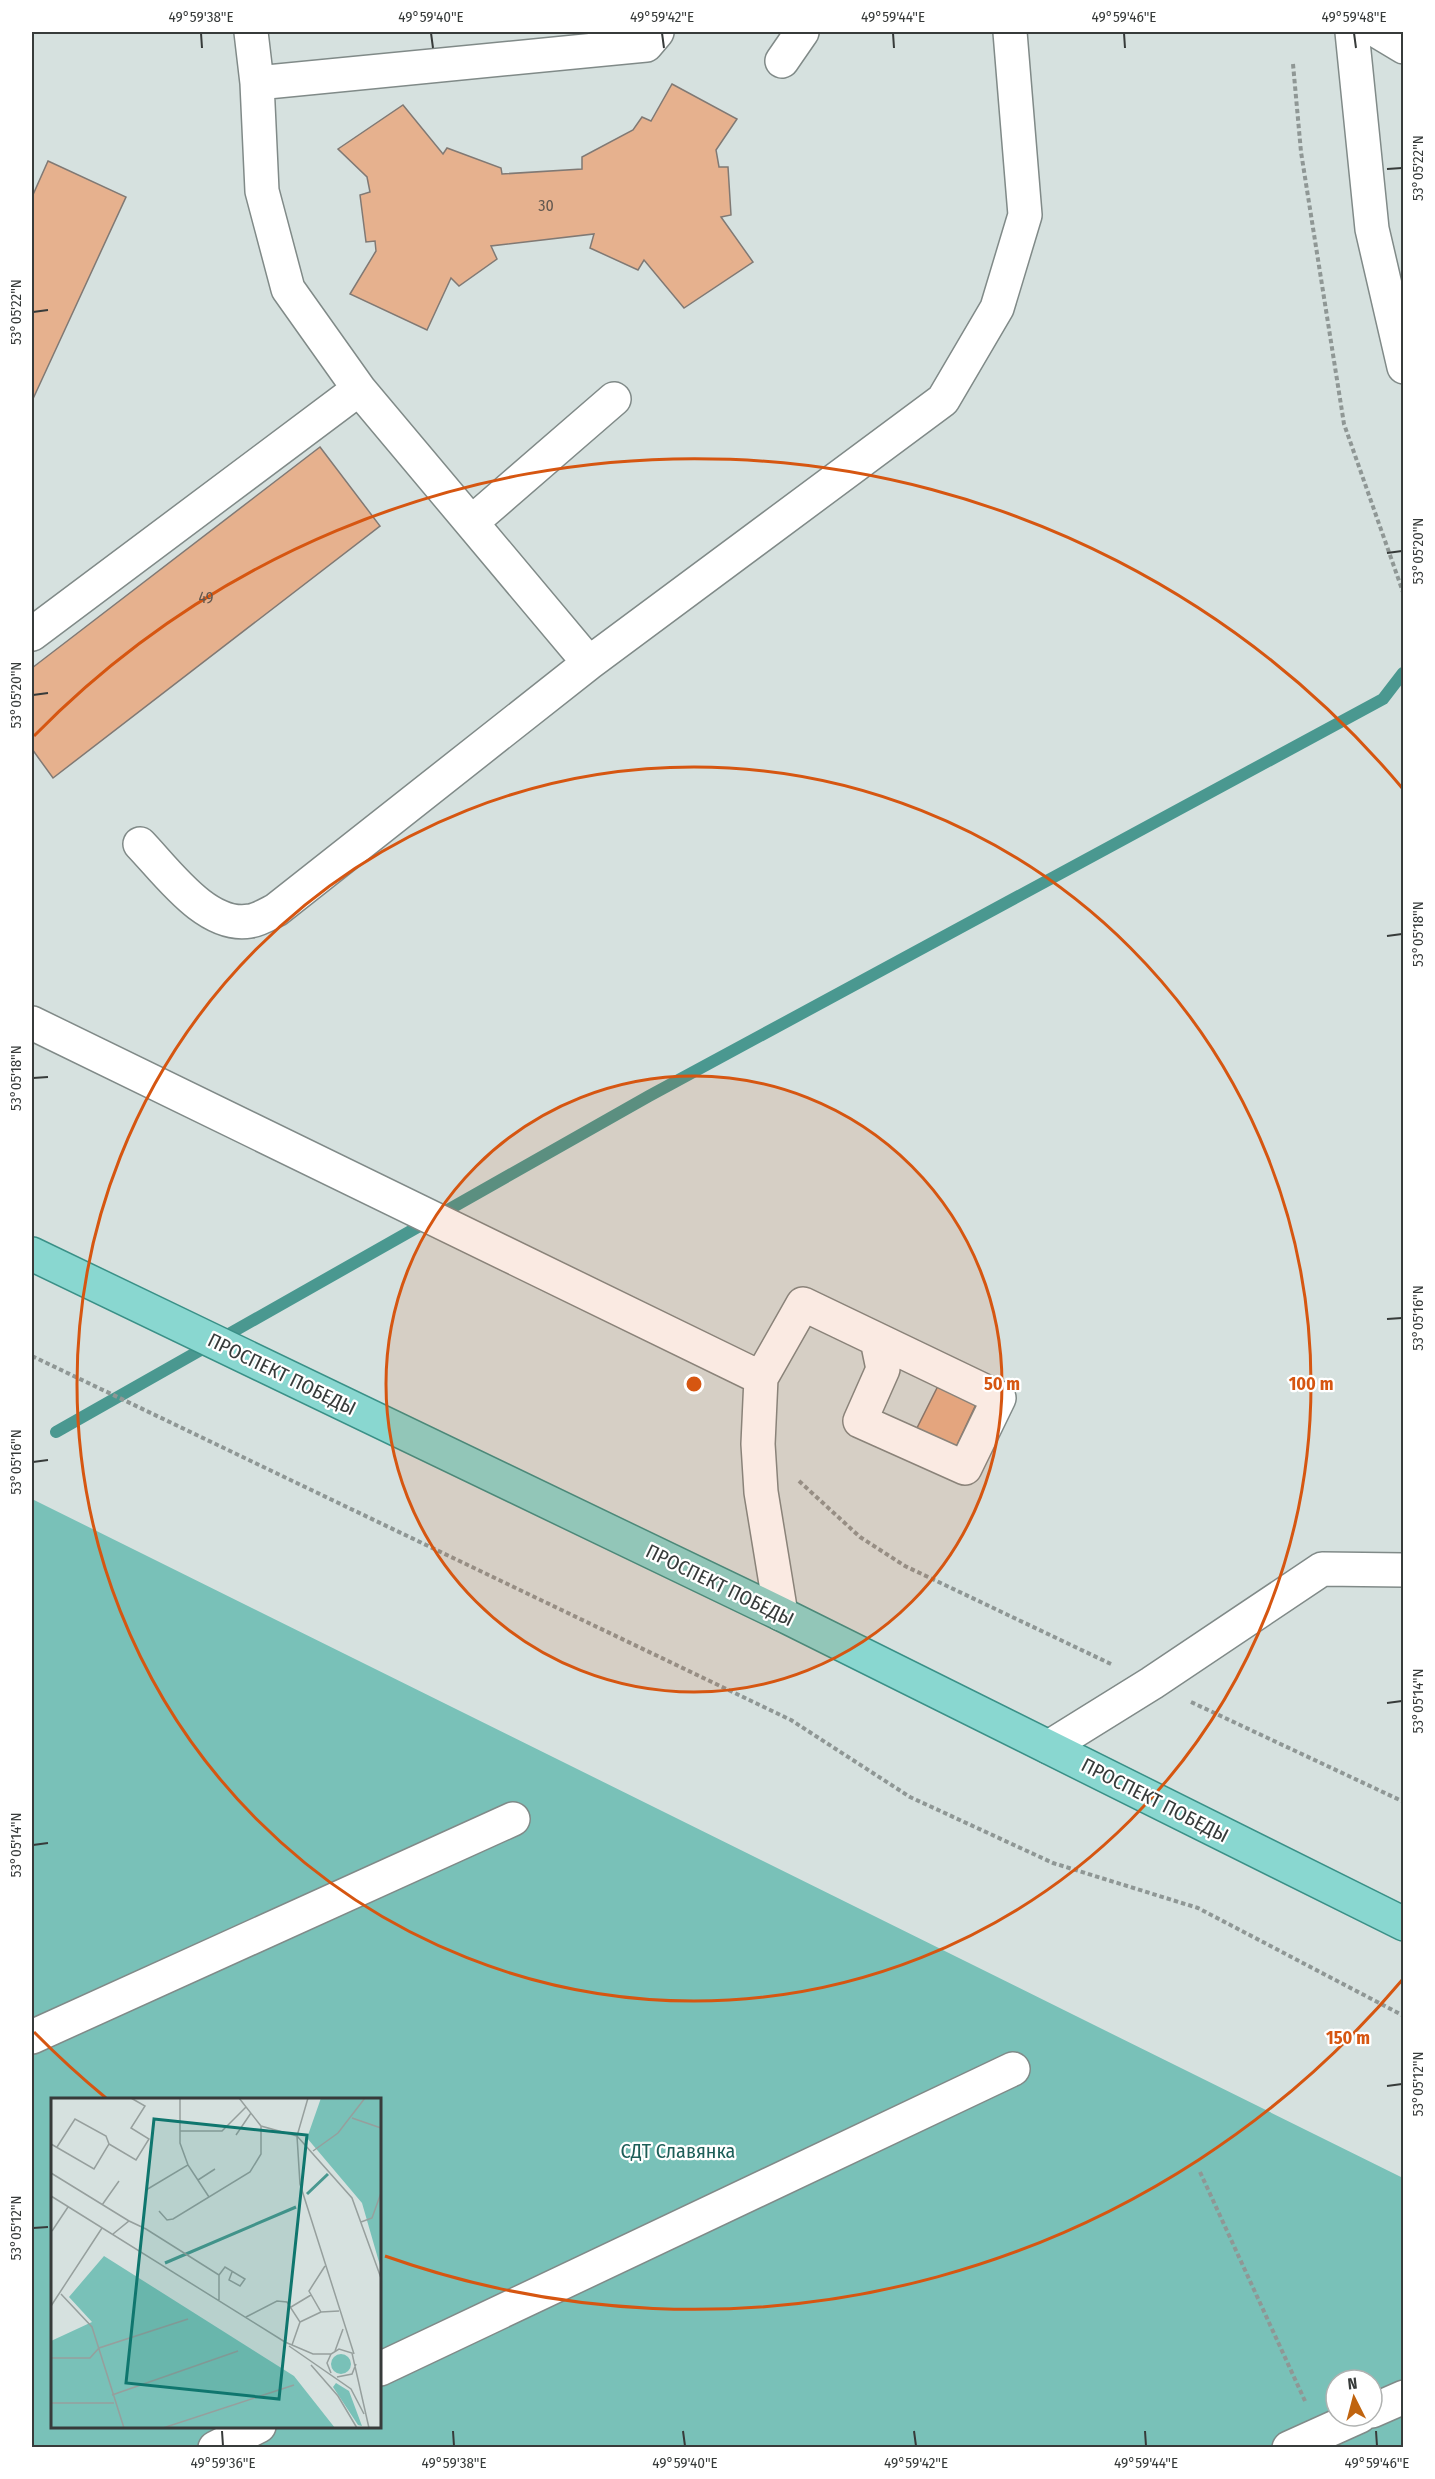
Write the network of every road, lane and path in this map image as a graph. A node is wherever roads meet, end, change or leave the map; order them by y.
1 (251, 32) edge
2 (657, 32) edge
3 (802, 32) edge
4 (1010, 32) edge
5 (1352, 32) edge
6 (1379, 32) edge
7 (1404, 47) edge
8 (782, 62) dead end
9 (1293, 64) dead end
10 (257, 83) junction
11 (1404, 367) edge
12 (359, 389) junction
13 (614, 399) dead end
14 (472, 522) junction
15 (1404, 595) edge
16 (32, 634) edge
17 (589, 663) junction
18 (140, 844) dead end
19 (32, 1023) edge
20 (32, 1254) edge
21 (877, 1340) junction
22 (32, 1356) edge
23 (761, 1378) junction
24 (758, 1444) junction
25 (1404, 1570) edge
26 (781, 1614) junction
27 (1152, 1683) junction
28 (1049, 1747) junction
29 (1404, 1802) edge
30 (513, 1819) dead end
31 (1404, 1924) edge
32 (1404, 2016) edge
33 (32, 2037) edge
34 (1013, 2069) dead end
35 (1200, 2172) dead end
36 (381, 2369) edge
37 (1404, 2397) edge
38 (1384, 2406) edge
39 (257, 2428) edge
40 (1332, 2428) edge
41 (1320, 2433) junction
42 (215, 2448) edge
43 (1289, 2448) edge

1 - 10 street
2 - 10 street
3 - 8 street
4 - 17 street
5 - 11 street
6 - 7 street
9 - 15 path
10 - 12 street
12 - 14 street
12 - 16 street
13 - 14 street
14 - 17 street
17 - 18 street
19 - 23 street
20 - 26 main road, ПРОСПЕКТ ПОБЕДЫ
21 - 21 street
21 - 23 street
22 - 32 path
23 - 24 street
24 - 26 street
24 - 27 path
25 - 27 street
26 - 28 main road, ПРОСПЕКТ ПОБЕДЫ
27 - 28 street
27 - 29 path
28 - 31 main road, ПРОСПЕКТ ПОБЕДЫ
30 - 33 street
34 - 36 street
35 - 41 path
37 - 38 street
39 - 42 street
40 - 41 street
41 - 43 street

